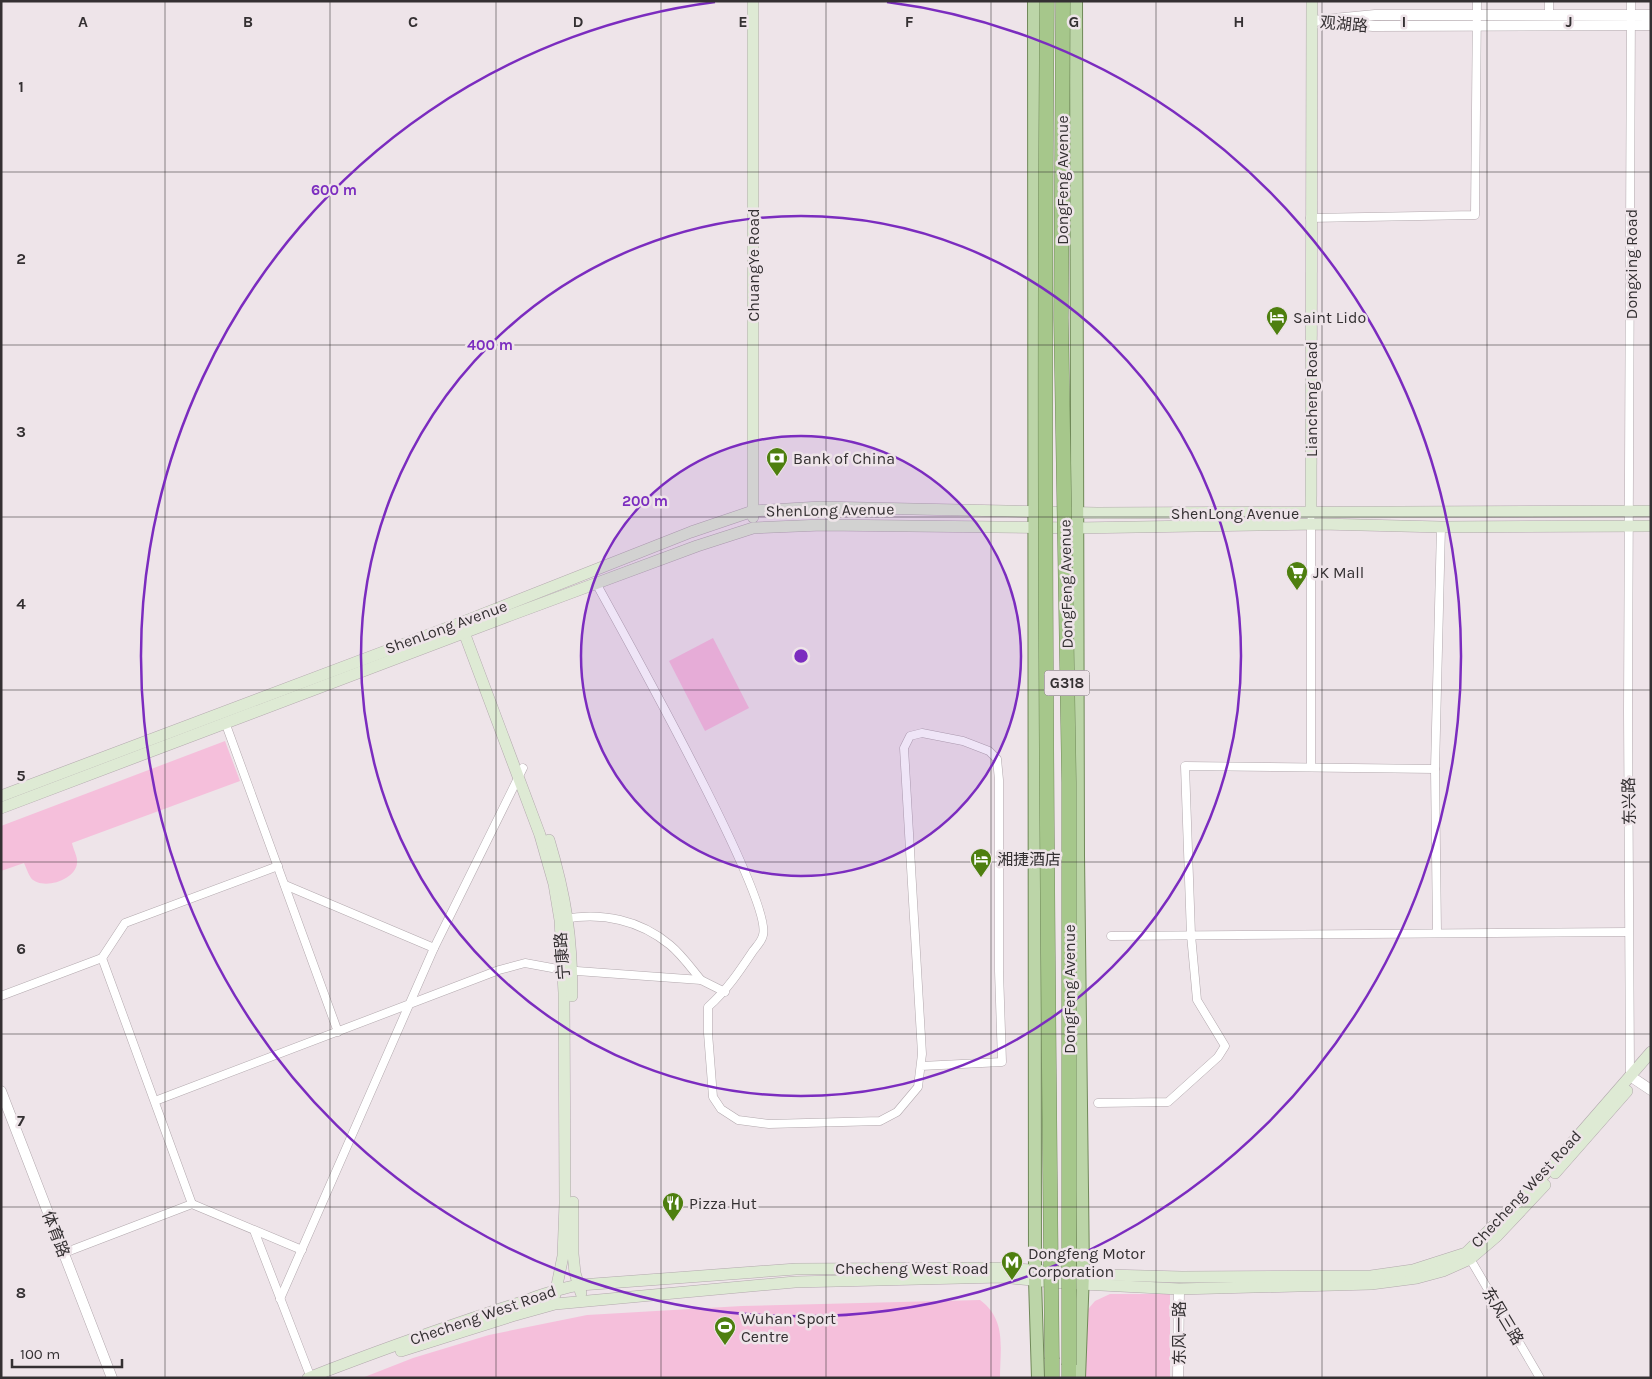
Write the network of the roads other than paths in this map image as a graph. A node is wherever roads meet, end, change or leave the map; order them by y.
1 (752, 1) edge
2 (1034, 1) edge
3 (1046, 1) edge
4 (1063, 1) edge
5 (1076, 1) edge
6 (1312, 1) edge
7 (1477, 1) edge
8 (1549, 1) edge
9 (1631, 1) edge
10 (1549, 15) junction
11 (1651, 15) edge
12 (1477, 20) junction
13 (1632, 20) junction
14 (1313, 21) junction
15 (1651, 25) edge
16 (1310, 218) junction
17 (753, 511) junction
18 (1036, 512) junction
19 (1076, 512) junction
20 (1311, 512) junction
21 (1630, 512) junction
22 (1651, 512) edge
23 (1311, 524) junction
24 (1036, 526) junction
25 (1630, 526) junction
26 (1651, 526) edge
27 (1441, 527) junction
28 (753, 528) junction
29 (1076, 528) junction
30 (596, 583) junction
31 (466, 626) junction
32 (225, 722) junction
33 (1311, 767) junction
34 (1436, 769) junction
35 (521, 772) junction
36 (1, 796) edge
37 (1, 808) edge
38 (278, 866) junction
39 (285, 885) junction
40 (564, 919) junction
41 (1628, 932) junction
42 (1437, 933) junction
43 (1191, 935) junction
44 (1111, 936) dead end
45 (434, 948) junction
46 (102, 958) junction
47 (567, 971) junction
48 (701, 980) junction
49 (725, 992) junction
50 (1, 996) edge
51 (409, 1005) junction
52 (338, 1032) junction
53 (1651, 1052) edge
54 (1651, 1063) edge
55 (921, 1066) junction
56 (1633, 1078) junction
57 (1651, 1090) edge
58 (1, 1091) edge
59 (156, 1101) junction
60 (1098, 1103) dead end
61 (192, 1204) junction
62 (255, 1232) junction
63 (302, 1250) junction
64 (64, 1253) junction
65 (1468, 1256) junction
66 (1035, 1275) junction
67 (1082, 1278) junction
68 (580, 1285) junction
69 (555, 1289) junction
70 (1179, 1289) junction
71 (280, 1299) junction
72 (581, 1301) junction
73 (555, 1304) junction
74 (310, 1377) edge
75 (112, 1378) edge
76 (329, 1378) edge
77 (1038, 1378) edge
78 (1052, 1378) edge
79 (1068, 1378) edge
80 (1079, 1378) edge
81 (1178, 1378) edge
82 (1540, 1378) edge

1 - 17 main road, ChuangYe Road
2 - 18 main road
3 - 78 highway, DongFeng Avenue / G318, bridge
4 - 79 highway, DongFeng Avenue / G318, bridge
5 - 19 main road
6 - 14 main road, Liancheng Road
7 - 12 street
8 - 10 street
9 - 13 street, Dongxing Road
10 - 12 street, 观湖路
10 - 13 street, 观湖路
11 - 13 street, 观湖路
12 - 13 street, 观湖路
12 - 14 street, 观湖路
12 - 16 street
13 - 15 street, 观湖路
13 - 21 street, Dongxing Road
14 - 16 main road, Liancheng Road
16 - 20 main road, Liancheng Road
17 - 18 main road, ShenLong Avenue
17 - 28 main road, ChuangYe Road
17 - 31 main road, ShenLong Avenue
18 - 19 main road, ShenLong Avenue
18 - 24 main road
19 - 20 main road, ShenLong Avenue
19 - 29 main road
20 - 21 main road, ShenLong Avenue
20 - 23 street, Liancheng Road
21 - 22 main road, ShenLong Avenue
21 - 25 street, Dongxing Road
23 - 27 main road, ShenLong Avenue
23 - 29 main road, ShenLong Avenue
23 - 33 street, Liancheng Road
24 - 28 main road, ShenLong Avenue
24 - 29 main road, ShenLong Avenue
24 - 66 main road
25 - 26 main road, ShenLong Avenue
25 - 27 main road, ShenLong Avenue
25 - 41 street, 东兴路
27 - 34 street
28 - 30 main road, ShenLong Avenue
29 - 67 main road
30 - 31 main road, ShenLong Avenue
30 - 49 street
31 - 32 main road, ShenLong Avenue
31 - 35 main road, 宁康路
31 - 36 main road, ShenLong Avenue
32 - 37 main road, ShenLong Avenue
32 - 38 street
33 - 34 street
33 - 43 street
34 - 42 street
35 - 40 main road, 宁康路
35 - 45 street
38 - 39 street
38 - 46 street
39 - 45 street
39 - 52 street
40 - 47 main road, 宁康路
40 - 48 street
41 - 42 street
41 - 56 street, 东兴路
42 - 43 street
43 - 44 street
43 - 60 street
45 - 51 street
46 - 50 street
46 - 59 street
47 - 48 street
47 - 51 street
47 - 68 main road
47 - 69 main road, 宁康路
48 - 49 street
49 - 55 street
51 - 52 street
51 - 63 street
52 - 59 street
53 - 56 main road, Checheng West Road
54 - 56 main road, Checheng West Road
55 - 55 street
56 - 57 street
56 - 65 main road, Checheng West Road
58 - 64 street, 体育路
59 - 61 street
61 - 62 street
61 - 64 street
62 - 63 street
62 - 71 street
63 - 71 street
64 - 75 street, 体育路
65 - 67 main road, Checheng West Road
65 - 70 main road, Checheng West Road
65 - 82 street, 东风三路
66 - 67 main road, Checheng West Road
66 - 68 main road, Checheng West Road
66 - 72 main road, Checheng West Road
66 - 77 main road
67 - 70 main road, Checheng West Road
67 - 80 main road
68 - 69 main road, Checheng West Road
68 - 72 main road
69 - 73 main road, 宁康路
69 - 74 main road, Checheng West Road
70 - 81 street, 东风一路
71 - 74 street
72 - 73 main road, Checheng West Road
73 - 76 main road, Checheng West Road

